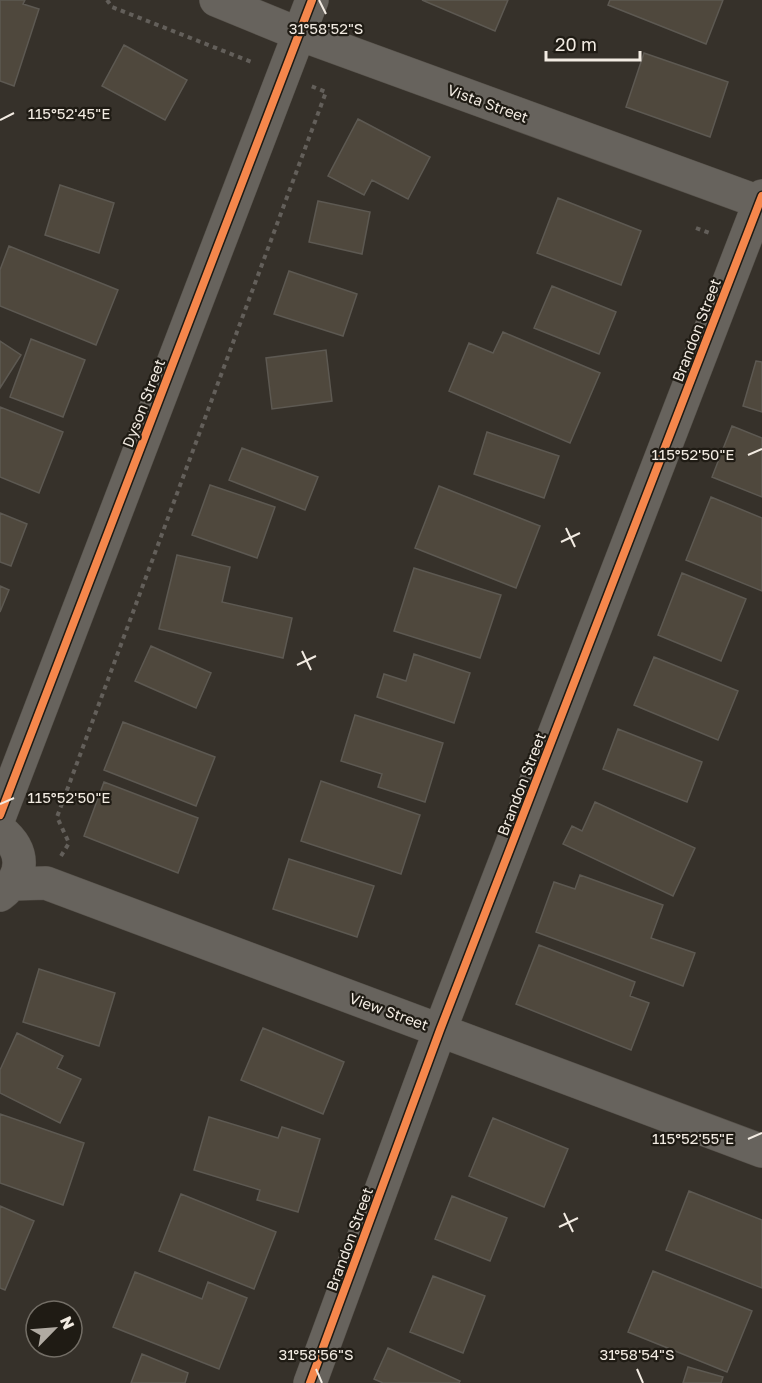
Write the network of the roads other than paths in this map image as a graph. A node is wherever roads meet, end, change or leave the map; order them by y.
1 (216, 0) edge
2 (312, 0) edge
3 (299, 34) junction
4 (761, 201) edge
5 (0, 815) edge
6 (0, 830) edge
7 (7, 890) edge
8 (440, 1030) junction
9 (762, 1151) edge
10 (310, 1383) edge

1 - 3 street, Vista Street
2 - 3 street, Dyson Street
3 - 4 street, Vista Street
3 - 5 street, Dyson Street
4 - 8 street, Brandon Street
6 - 7 street
7 - 8 street, View Street
8 - 9 street, View Street
8 - 10 street, Brandon Street

